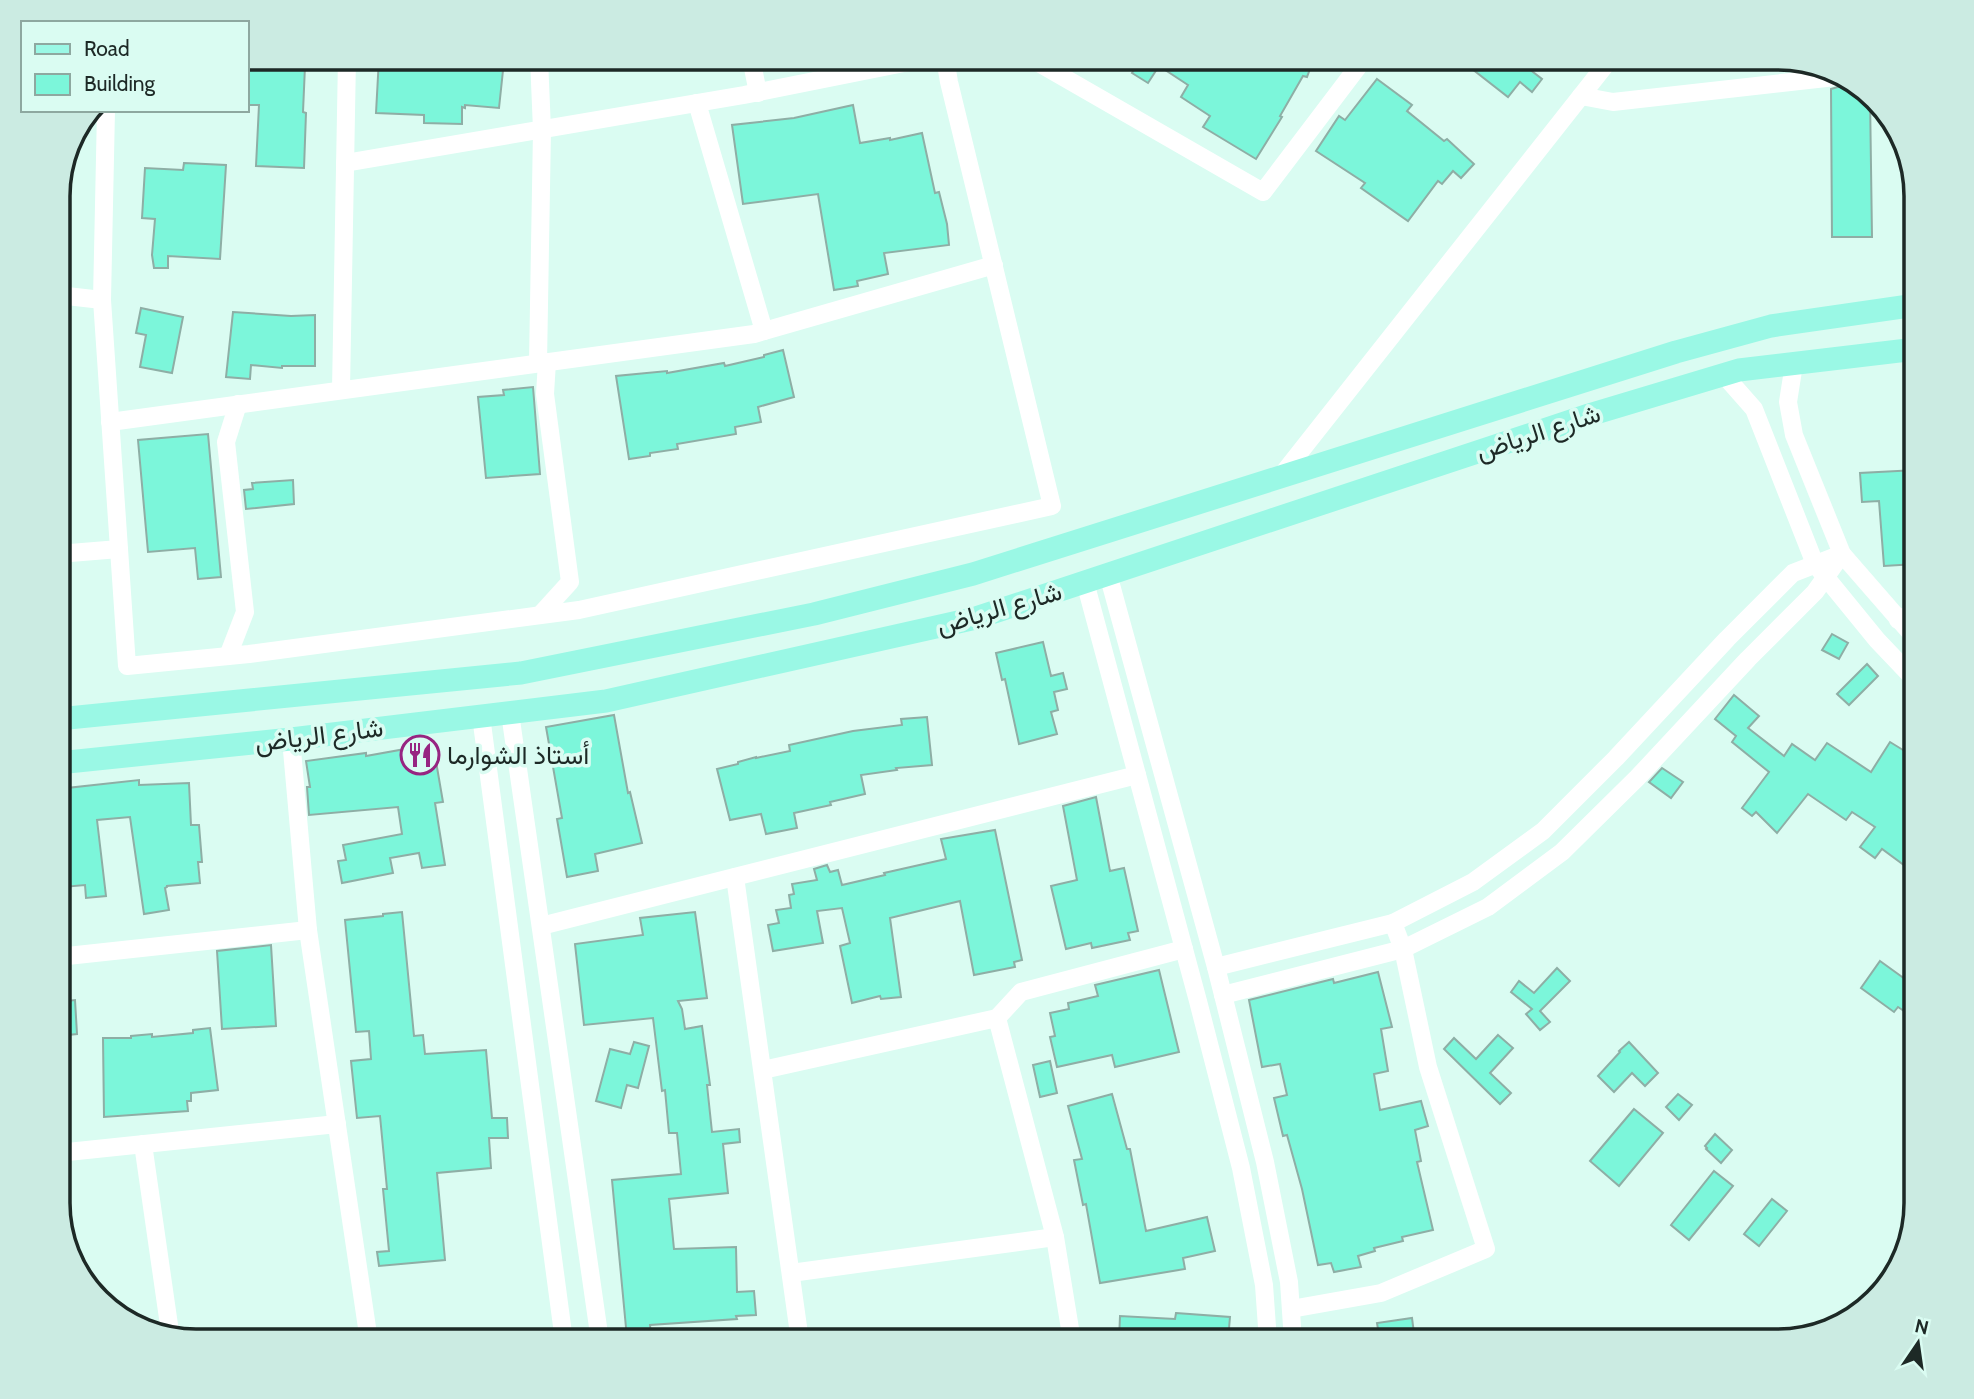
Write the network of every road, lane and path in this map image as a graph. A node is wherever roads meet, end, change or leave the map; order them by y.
1 (347, 70) edge
2 (539, 70) edge
3 (753, 70) edge
4 (870, 70) edge
5 (947, 70) edge
6 (1051, 70) edge
7 (1348, 70) edge
8 (1602, 70) edge
9 (1819, 77) edge
10 (758, 93) junction
11 (1581, 96) junction
12 (698, 103) junction
13 (106, 112) edge
14 (541, 130) junction
15 (345, 163) junction
16 (994, 265) junction
17 (70, 296) edge
18 (102, 300) junction
19 (1904, 307) edge
20 (764, 331) junction
21 (1904, 350) edge
22 (543, 362) junction
23 (1794, 364) junction
24 (1724, 375) junction
25 (341, 390) junction
26 (238, 404) junction
27 (110, 422) junction
28 (1281, 476) junction
29 (119, 549) junction
30 (70, 553) edge
31 (1842, 554) junction
32 (1820, 571) junction
33 (1108, 574) junction
34 (1084, 582) junction
35 (540, 615) junction
36 (1904, 618) edge
37 (1898, 621) junction
38 (1904, 627) edge
39 (235, 637) junction
40 (249, 653) junction
41 (228, 656) junction
42 (1904, 668) edge
43 (510, 713) junction
44 (481, 716) junction
45 (70, 718) edge
46 (291, 739) junction
47 (70, 762) edge
48 (1137, 775) junction
49 (735, 877) junction
50 (1393, 923) junction
51 (541, 926) junction
52 (308, 930) junction
53 (1184, 948) junction
54 (1403, 949) junction
55 (70, 956) edge
56 (1216, 967) junction
57 (1223, 995) junction
58 (998, 1018) junction
59 (762, 1070) junction
60 (337, 1124) junction
61 (143, 1144) junction
62 (70, 1152) edge
63 (1055, 1237) junction
64 (791, 1273) junction
65 (1291, 1308) junction
66 (169, 1326) edge
67 (367, 1329) edge
68 (562, 1329) edge
69 (598, 1329) edge
70 (799, 1329) edge
71 (1070, 1329) edge
72 (1267, 1329) edge
73 (1292, 1329) edge

1 - 15 street
2 - 14 street
3 - 10 street
4 - 10 street
5 - 16 street
6 - 7 street
8 - 11 street
9 - 11 street
10 - 12 street
11 - 28 street
12 - 14 street
12 - 20 street
13 - 18 street
14 - 15 street
14 - 22 street
15 - 25 street
16 - 20 street
16 - 35 street
17 - 18 street
18 - 27 street
19 - 28 main road, شارع الرياض
20 - 22 street
21 - 23 main road, شارع الرياض
22 - 25 street
22 - 35 street
23 - 24 main road, شارع الرياض
23 - 31 street
24 - 32 street
24 - 33 main road, شارع الرياض
25 - 26 street
26 - 27 street
26 - 39 street
27 - 29 street
28 - 45 main road, شارع الرياض
29 - 30 street
29 - 41 street
31 - 32 street
31 - 37 street
32 - 42 street
32 - 50 street
32 - 54 street
33 - 34 main road, شارع الرياض
33 - 56 street
34 - 43 main road, شارع الرياض
34 - 48 street
35 - 40 street
36 - 37 street
37 - 38 street
39 - 40 street
39 - 41 street
40 - 41 street
43 - 44 main road, شارع الرياض
43 - 51 street
44 - 46 main road, شارع الرياض
44 - 68 street
46 - 47 main road, شارع الرياض
46 - 52 street
48 - 49 street
48 - 53 street
49 - 51 street
49 - 59 street
50 - 54 street
50 - 56 street
51 - 69 street
52 - 55 street
52 - 60 street
53 - 58 street
53 - 72 street
54 - 57 street
54 - 65 street
56 - 57 street
57 - 65 street
58 - 59 street
58 - 63 street
59 - 64 street
60 - 61 street
60 - 67 street
61 - 62 street
61 - 66 street
63 - 64 street
63 - 71 street
64 - 70 street
65 - 73 street

